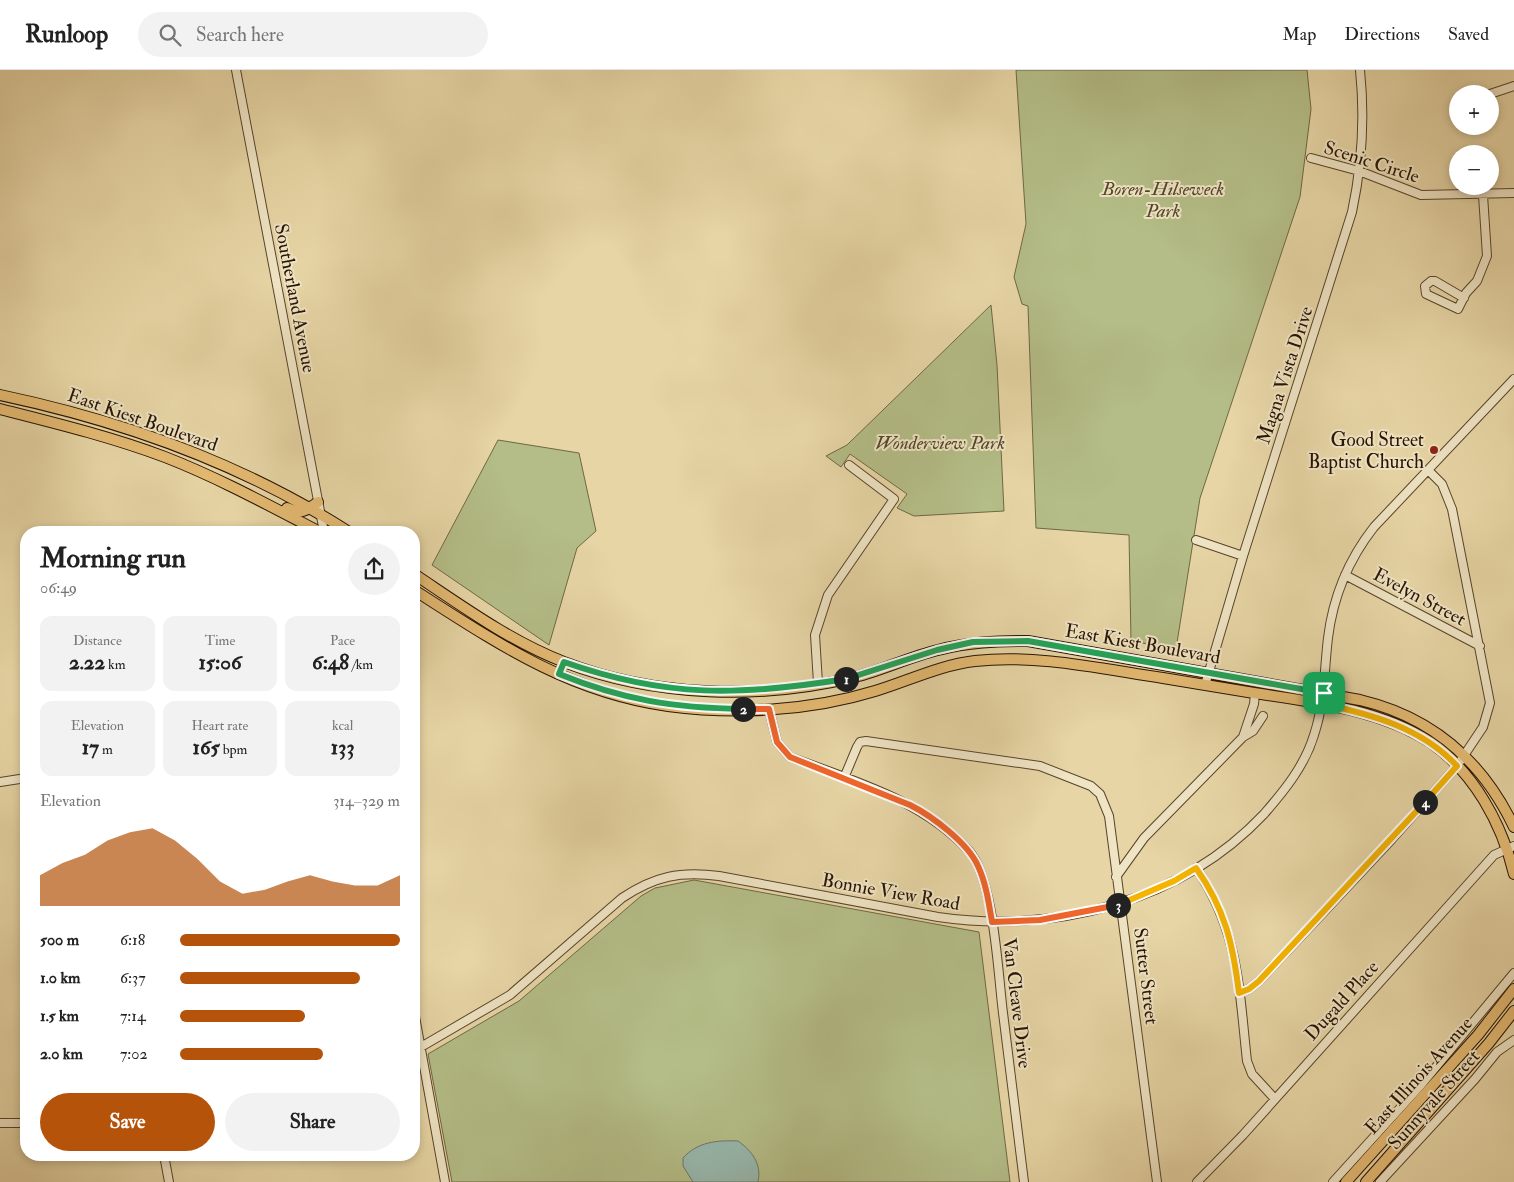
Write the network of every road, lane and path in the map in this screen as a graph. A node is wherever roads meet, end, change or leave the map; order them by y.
1 (236, 70) edge
2 (1360, 70) edge
3 (1514, 86) edge
4 (1499, 91) edge
5 (1311, 158) dead end
6 (1360, 171) junction
7 (1514, 193) edge
8 (1499, 194) edge
9 (1449, 195) edge
10 (1483, 195) edge
11 (1464, 298) junction
12 (1514, 379) edge
13 (0, 395) edge
14 (41, 404) junction
15 (0, 409) edge
16 (37, 418) junction
17 (90, 418) junction
18 (86, 432) junction
19 (849, 465) dead end
20 (1429, 471) junction
21 (260, 500) junction
22 (314, 505) junction
23 (320, 514) junction
24 (310, 526) edge
25 (321, 526) edge
26 (339, 526) edge
27 (1196, 540) dead end
28 (1243, 556) junction
29 (1345, 575) junction
30 (420, 578) edge
31 (420, 594) edge
32 (1480, 646) junction
33 (564, 662) junction
34 (1209, 672) junction
35 (559, 674) junction
36 (818, 683) junction
37 (1205, 684) junction
38 (1255, 693) junction
39 (1324, 693) junction
40 (1322, 704) junction
41 (769, 709) junction
42 (1263, 716) dead end
43 (1243, 737) junction
44 (1465, 756) junction
45 (1457, 766) junction
46 (844, 778) junction
47 (20, 779) edge
48 (0, 782) edge
49 (1514, 827) edge
50 (1511, 847) edge
51 (1196, 868) junction
52 (1514, 874) edge
53 (1116, 877) junction
54 (1122, 904) junction
55 (992, 922) junction
56 (1514, 973) edge
57 (1514, 989) edge
58 (1239, 993) junction
59 (1513, 1014) edge
60 (1514, 1040) edge
61 (420, 1048) edge
62 (420, 1064) edge
63 (1274, 1099) junction
64 (0, 1123) edge
65 (20, 1123) edge
66 (1379, 1146) junction
67 (1390, 1156) junction
68 (165, 1161) edge
69 (169, 1182) edge
70 (445, 1182) edge
71 (1024, 1182) edge
72 (1157, 1182) edge
73 (1197, 1182) edge
74 (1333, 1182) edge
75 (1346, 1182) edge
76 (1366, 1182) edge
77 (1380, 1182) edge

1 - 22 street, Southerland Avenue
2 - 6 street, Magna Vista Drive
3 - 4 street
5 - 6 street, Scenic Circle
6 - 9 street, Scenic Circle
6 - 28 street, Magna Vista Drive
7 - 8 street, Scenic Circle
10 - 11 street
11 - 11 street
12 - 20 street, Bonnie View Road
13 - 14 main road, East Kiest Boulevard
14 - 16 main road
14 - 17 main road, East Kiest Boulevard
15 - 16 main road, East Kiest Boulevard
16 - 18 main road, East Kiest Boulevard
17 - 18 main road
17 - 22 main road, East Kiest Boulevard
18 - 21 main road, East Kiest Boulevard
19 - 36 street
20 - 29 street, Bonnie View Road
20 - 32 street
21 - 22 main road
21 - 24 main road, East Kiest Boulevard
22 - 23 main road, East Kiest Boulevard
23 - 25 street
23 - 26 main road, East Kiest Boulevard
27 - 28 street
28 - 34 street, Magna Vista Drive
29 - 32 street, Evelyn Street
29 - 39 street, Bonnie View Road
30 - 33 main road, East Kiest Boulevard
31 - 35 main road, East Kiest Boulevard
32 - 44 street
33 - 35 main road
33 - 36 main road, East Kiest Boulevard
34 - 36 main road, East Kiest Boulevard
34 - 37 street, Magna Vista Drive
34 - 39 main road, East Kiest Boulevard
35 - 41 main road, East Kiest Boulevard
37 - 38 main road, East Kiest Boulevard
37 - 41 main road, East Kiest Boulevard
38 - 40 main road, East Kiest Boulevard
38 - 43 street
39 - 40 street, Bonnie View Road
39 - 44 main road, East Kiest Boulevard
40 - 45 main road, East Kiest Boulevard
40 - 51 street, Bonnie View Road
41 - 46 street, Van Cleave Drive
42 - 43 street
43 - 53 street
44 - 45 street
44 - 49 main road, East Kiest Boulevard
45 - 50 main road, East Kiest Boulevard
45 - 58 street
46 - 53 street, Sutter Street
46 - 55 street, Van Cleave Drive
47 - 48 street
50 - 52 main road, East Kiest Boulevard
50 - 63 street, Dugald Place
51 - 54 street, Bonnie View Road
51 - 58 street
53 - 54 street, Sutter Street
54 - 55 street, Bonnie View Road
54 - 72 street, Sutter Street
55 - 61 street, Bonnie View Road
55 - 71 street, Van Cleave Drive
56 - 74 street
57 - 66 main road, East Illinois Avenue
58 - 63 street
59 - 67 main road, East Illinois Avenue
60 - 77 street, Sunnyvale Street
62 - 70 street
63 - 73 street, Dugald Place
64 - 65 street
66 - 67 main road
66 - 75 main road, East Illinois Avenue
67 - 76 main road, East Illinois Avenue
68 - 69 street

